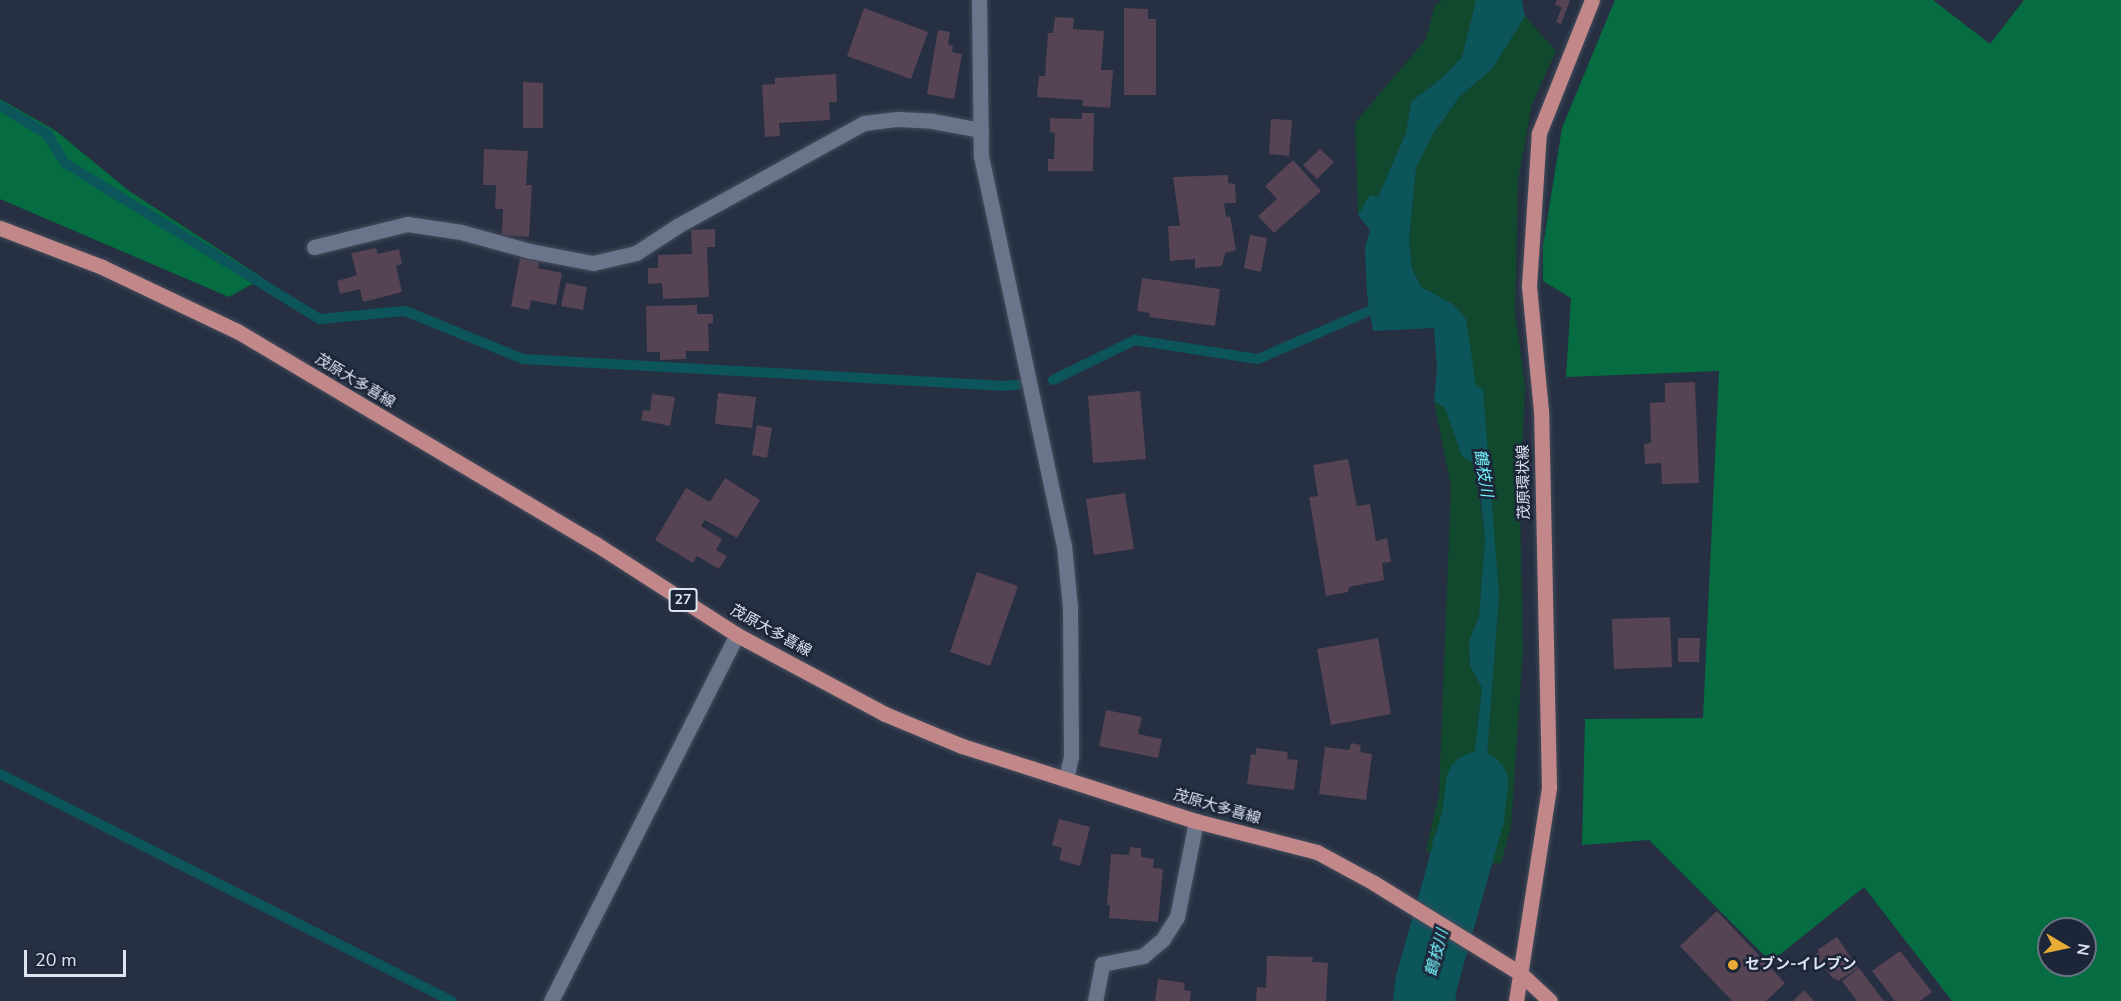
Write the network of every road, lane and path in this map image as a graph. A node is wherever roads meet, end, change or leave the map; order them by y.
1 (979, 0) edge
2 (1592, 0) edge
3 (981, 130) junction
4 (0, 228) edge
5 (314, 247) dead end
6 (737, 635) junction
7 (1066, 779) junction
8 (1196, 821) junction
9 (1520, 973) junction
10 (551, 1001) edge
11 (1095, 1001) edge
12 (1516, 1001) edge
13 (1550, 1001) edge

1 - 3 street
2 - 9 main road, 茂原環状線
3 - 5 street
3 - 7 street
4 - 6 main road, 茂原大多喜線 / 27
6 - 7 main road, 茂原大多喜線 / 27
6 - 10 street
7 - 8 main road, 茂原大多喜線 / 27
8 - 9 main road, 茂原大多喜線 / 27
8 - 11 street
9 - 12 main road, 茂原環状線
9 - 13 main road, 茂原大多喜線 / 27

